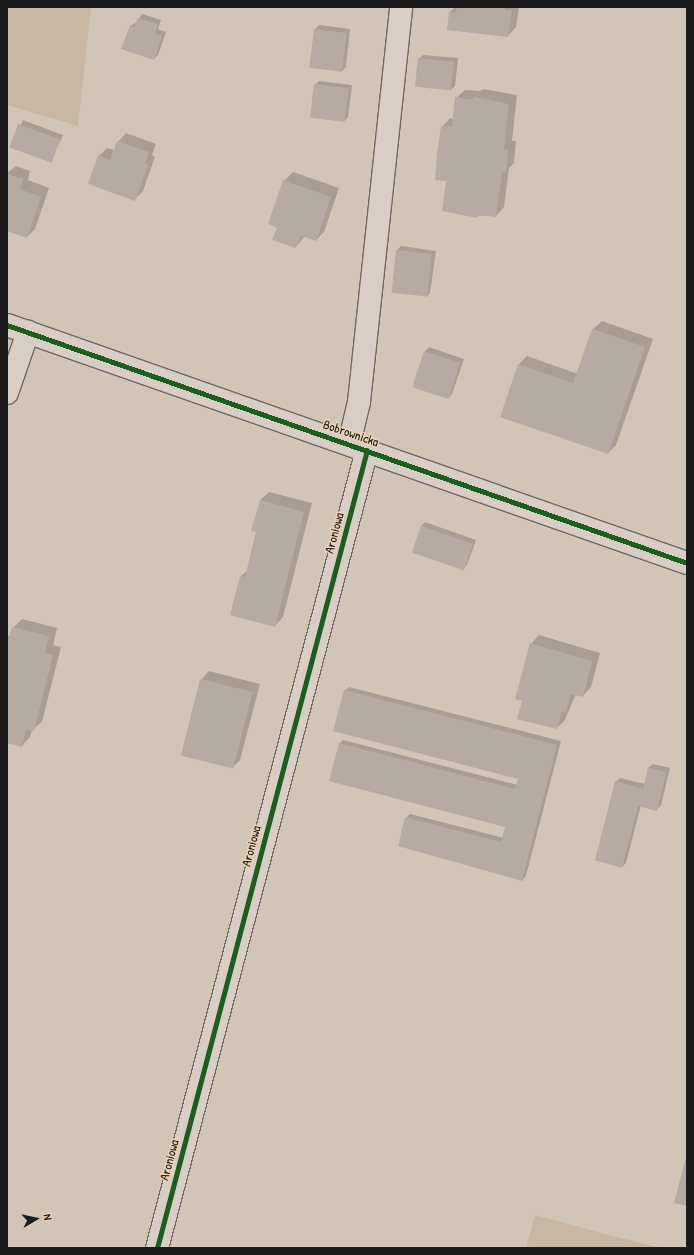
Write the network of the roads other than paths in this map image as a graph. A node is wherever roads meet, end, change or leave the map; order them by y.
1 (401, 7) edge
2 (7, 325) edge
3 (28, 332) junction
4 (7, 393) edge
5 (358, 447) junction
6 (687, 563) edge
7 (157, 1248) edge

1 - 5 street, Aroniowa
2 - 3 street, Bobrownicka
3 - 4 street
3 - 5 street, Bobrownicka
5 - 6 street, Bobrownicka
5 - 7 street, Aroniowa

